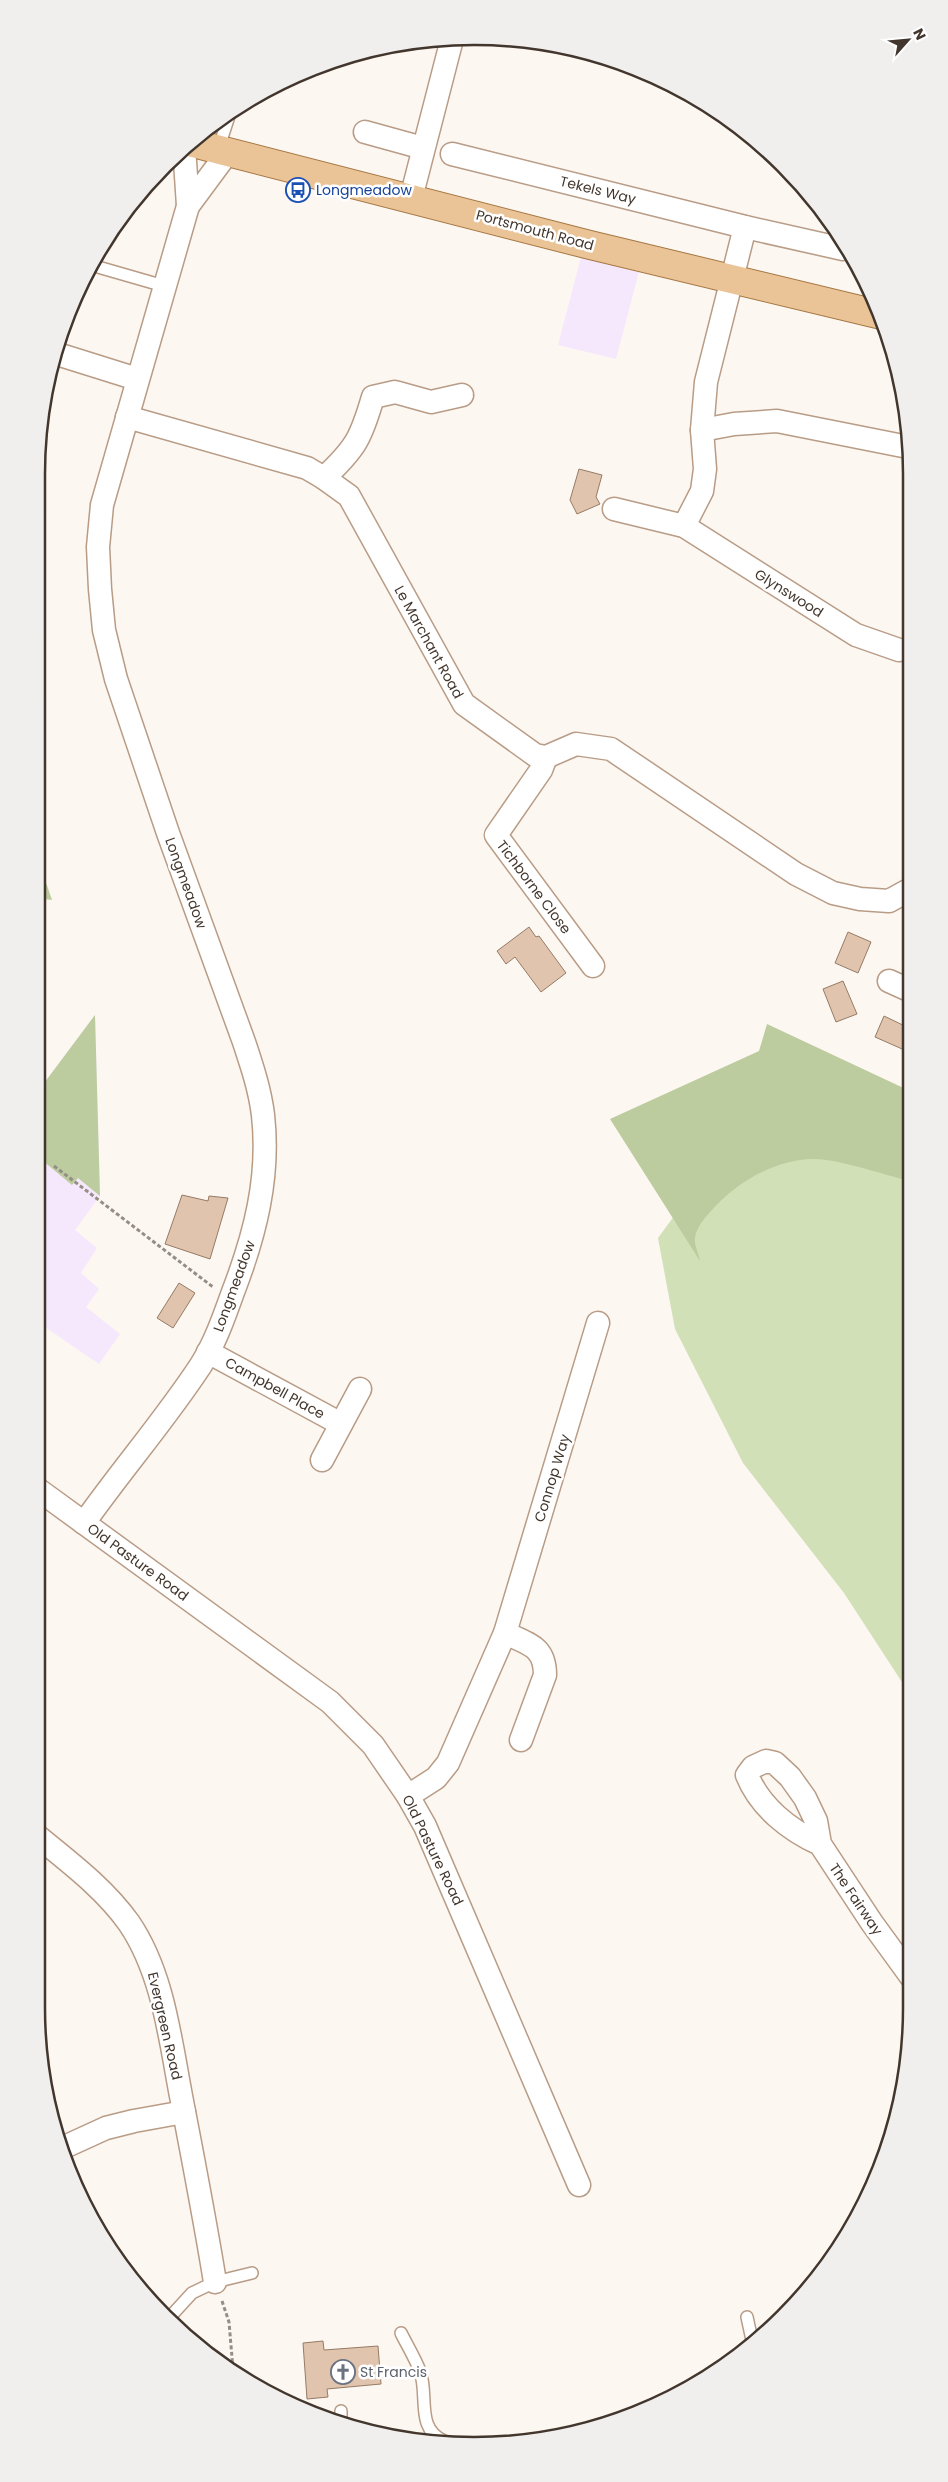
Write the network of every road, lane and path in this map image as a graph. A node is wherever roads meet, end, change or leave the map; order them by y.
1 (450, 46) edge
2 (228, 123) edge
3 (365, 132) dead end
4 (199, 145) edge
5 (423, 148) junction
6 (223, 151) junction
7 (452, 154) dead end
8 (185, 157) edge
9 (411, 198) junction
10 (188, 206) junction
11 (745, 227) junction
12 (838, 248) edge
13 (98, 267) edge
14 (732, 280) junction
15 (164, 286) junction
16 (871, 313) edge
17 (62, 356) edge
18 (137, 379) junction
19 (462, 394) dead end
20 (127, 417) junction
21 (702, 430) junction
22 (902, 446) edge
23 (324, 478) junction
24 (614, 509) dead end
25 (684, 526) junction
26 (899, 650) dead end
27 (546, 757) junction
28 (903, 893) edge
29 (593, 966) dead end
30 (888, 979) dead end
31 (903, 987) edge
32 (54, 1166) dead end
33 (214, 1288) dead end
34 (598, 1323) dead end
35 (208, 1352) junction
36 (360, 1389) dead end
37 (341, 1424) junction
38 (322, 1460) dead end
39 (45, 1495) edge
40 (84, 1523) junction
41 (505, 1633) junction
42 (521, 1740) dead end
43 (408, 1796) junction
44 (45, 1842) edge
45 (820, 1844) dead end
46 (903, 1966) edge
47 (184, 2112) junction
48 (68, 2145) edge
49 (579, 2185) dead end
50 (252, 2274) dead end
51 (215, 2282) junction
52 (173, 2313) edge
53 (747, 2317) dead end
54 (401, 2333) dead end
55 (751, 2336) edge
56 (232, 2362) edge
57 (341, 2411) dead end
58 (341, 2415) edge
59 (434, 2435) edge

1 - 5 street
2 - 6 lane
3 - 5 street
4 - 6 main road, Portsmouth Road
5 - 9 street
6 - 9 main road, Portsmouth Road
6 - 10 street
7 - 11 street, Tekels Way
8 - 10 street
9 - 14 main road, Portsmouth Road
10 - 15 street, Longmeadow
11 - 12 street, Tekels Way
11 - 14 street
13 - 15 lane
14 - 16 main road, Portsmouth Road
14 - 21 street
15 - 18 street, Longmeadow
17 - 18 street
18 - 20 street, Longmeadow
19 - 23 street
20 - 23 street, Le Marchant Road
20 - 35 street, Longmeadow
21 - 22 street
21 - 25 street
23 - 27 street, Le Marchant Road
24 - 25 street, Glynswood
25 - 26 street, Glynswood
27 - 28 street
27 - 29 street, Tichborne Close
30 - 31 street
32 - 33 path
34 - 41 street, Connop Way
35 - 37 street, Campbell Place
35 - 40 street, Longmeadow
36 - 37 street, Campbell Place
37 - 38 street, Campbell Place
39 - 40 street, Old Pasture Road
40 - 43 street, Old Pasture Road
41 - 42 street
41 - 43 street, Connop Way
43 - 49 street, Old Pasture Road
44 - 47 street, Evergreen Road
45 - 46 street, The Fairway
47 - 48 street
47 - 51 street, Evergreen Road
50 - 51 lane
51 - 52 lane
51 - 56 path
53 - 55 lane
54 - 59 lane
57 - 58 lane

